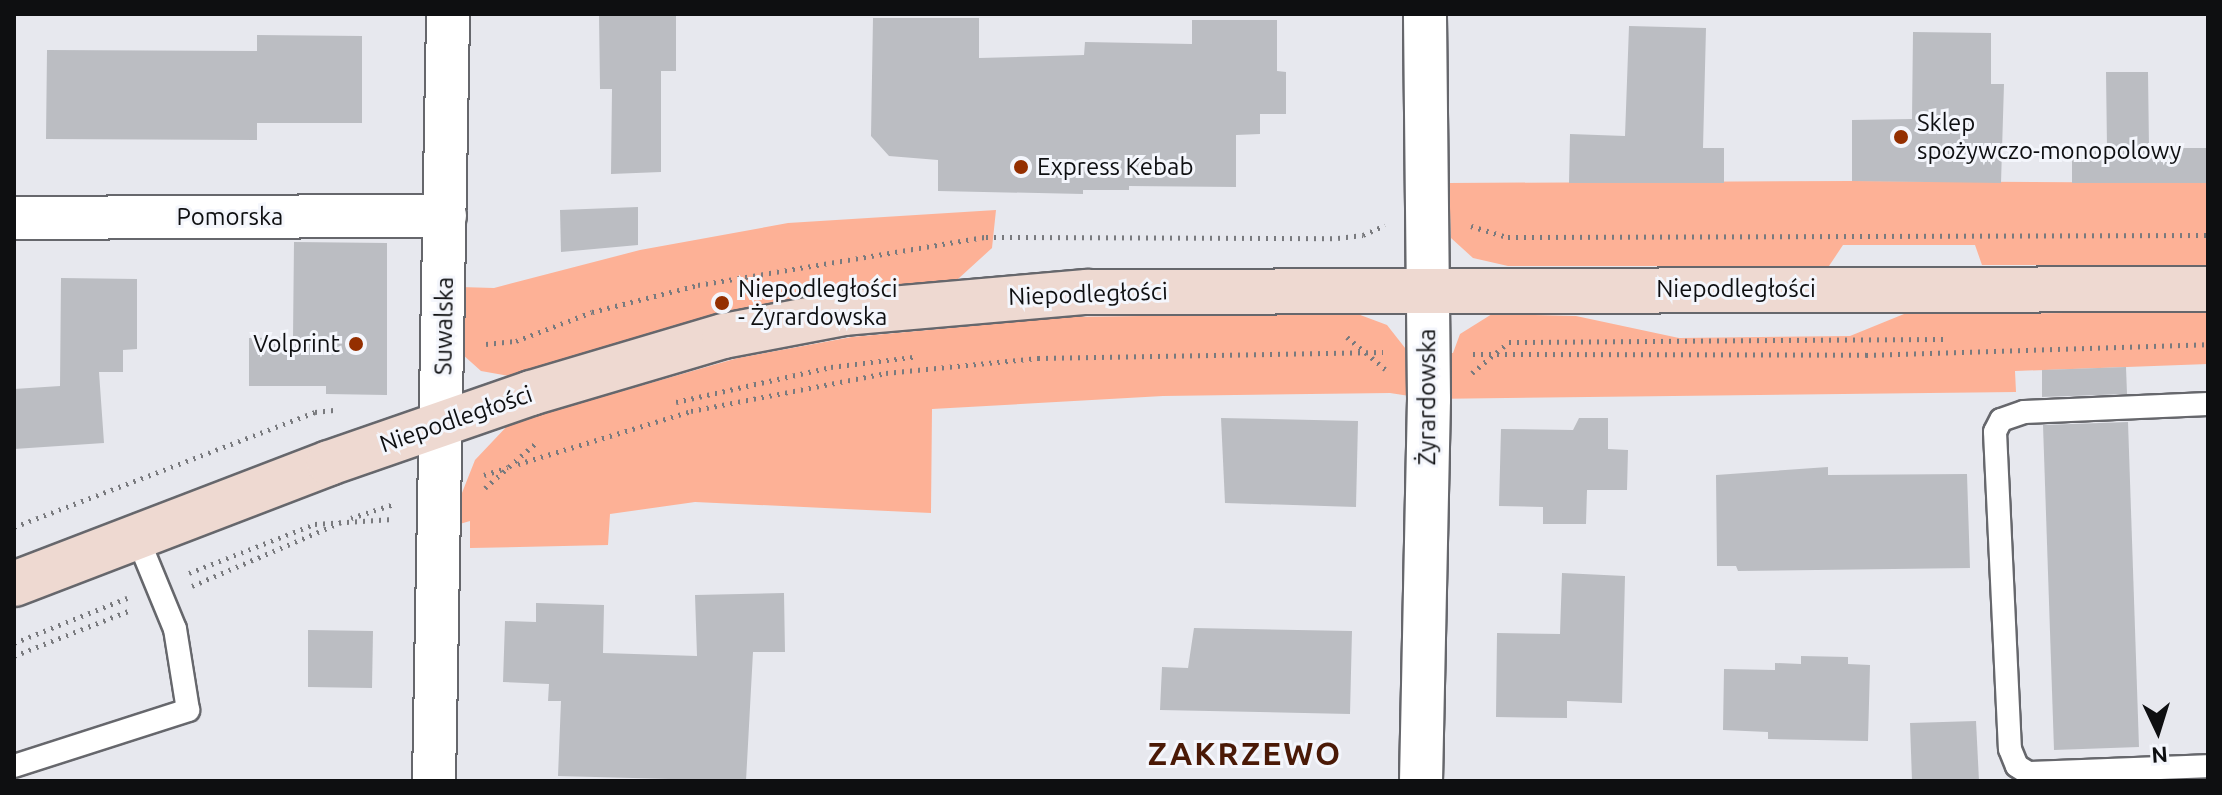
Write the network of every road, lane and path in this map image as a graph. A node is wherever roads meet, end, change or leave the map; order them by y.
1 (448, 14) edge
2 (1425, 14) edge
3 (445, 216) junction
4 (1424, 217) junction
5 (14, 218) edge
6 (2208, 235) edge
7 (1427, 289) junction
8 (2208, 289) edge
9 (1338, 330) dead end
10 (1956, 339) dead end
11 (2208, 344) edge
12 (1363, 351) junction
13 (1494, 354) junction
14 (926, 355) dead end
15 (1428, 364) junction
16 (2208, 404) edge
17 (664, 405) dead end
18 (442, 423) junction
19 (544, 435) dead end
20 (513, 466) junction
21 (440, 501) junction
22 (345, 520) junction
23 (137, 537) junction
24 (14, 584) edge
25 (157, 586) junction
26 (14, 643) edge
27 (14, 766) edge
28 (2208, 766) edge
29 (434, 781) edge
30 (1421, 781) edge

1 - 3 street, Suwalska
2 - 4 street, Żyrardowska
3 - 5 street, Pomorska
3 - 18 street, Suwalska
4 - 6 path
4 - 7 street, Żyrardowska
7 - 8 street, Niepodległości
7 - 15 street, Żyrardowska
7 - 18 street, Niepodległości
9 - 12 path
10 - 13 path
11 - 13 path
12 - 15 path
12 - 15 path
12 - 20 path
13 - 15 path
13 - 15 path
14 - 17 path
15 - 30 street, Żyrardowska
16 - 28 lane
18 - 21 street, Suwalska
18 - 23 street, Niepodległości
19 - 20 path
20 - 21 path
20 - 21 path
21 - 22 path
21 - 22 path
21 - 29 street, Suwalska
22 - 25 path
23 - 24 street, Niepodległości
23 - 25 lane
25 - 26 path
25 - 27 lane

